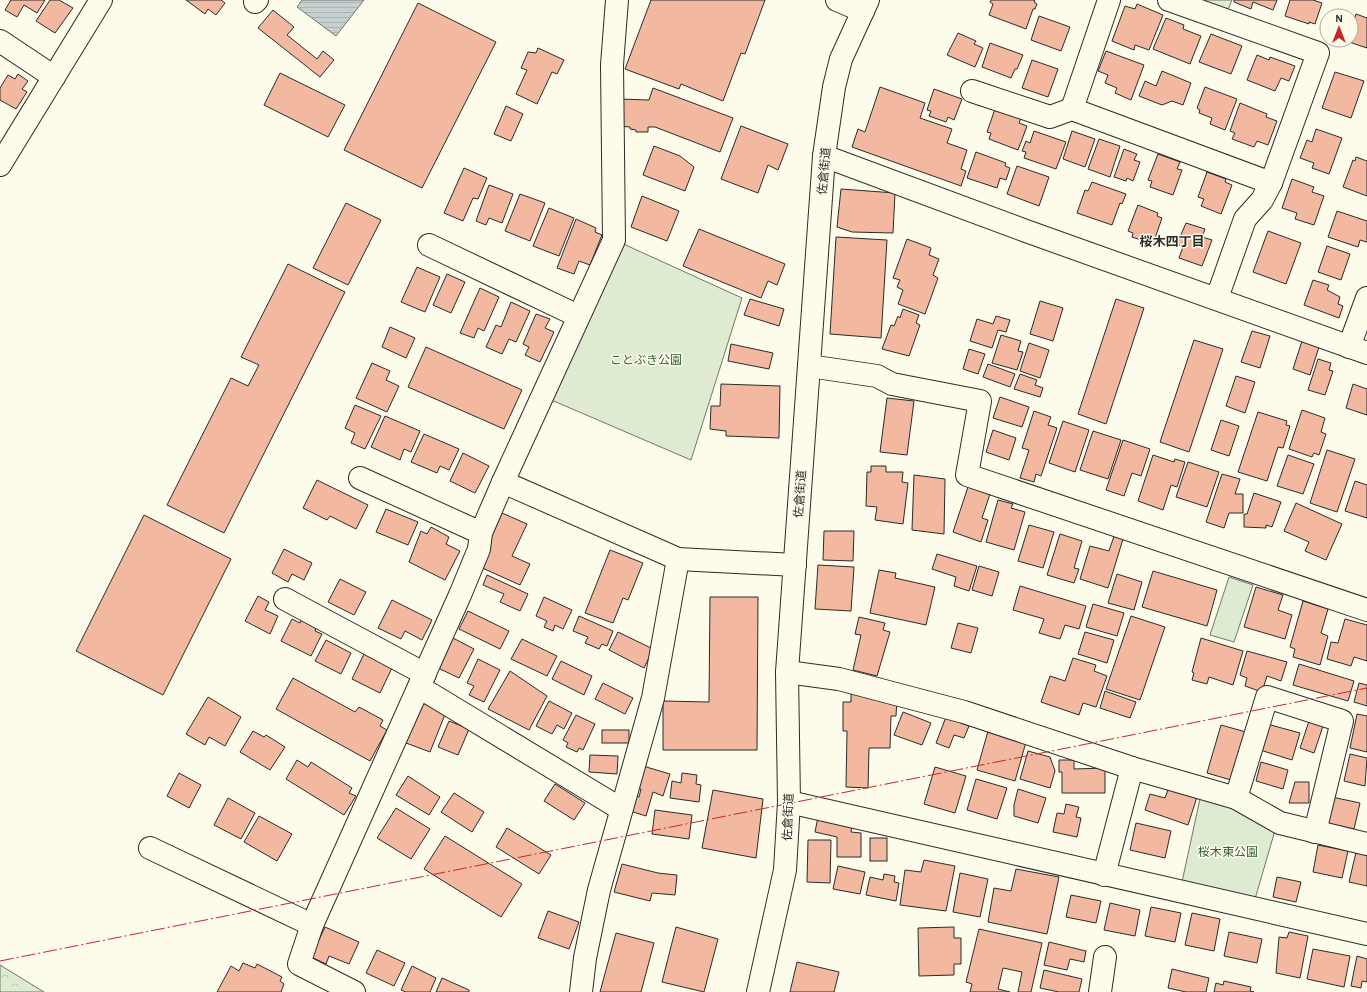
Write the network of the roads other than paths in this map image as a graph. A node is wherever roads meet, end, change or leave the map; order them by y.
1 (101, 0) edge
2 (617, 0) edge
3 (838, 0) edge
4 (1109, 0) edge
5 (1169, 0) edge
6 (866, 5) edge
7 (0, 41) edge
8 (54, 76) junction
9 (972, 91) dead end
10 (1072, 109) junction
11 (824, 156) junction
12 (0, 165) edge
13 (1271, 183) junction
14 (429, 245) dead end
15 (1217, 298) junction
16 (1367, 298) edge
17 (578, 316) junction
18 (1358, 350) edge
19 (809, 366) junction
20 (360, 478) dead end
21 (503, 482) junction
22 (481, 533) junction
23 (678, 559) junction
24 (795, 565) junction
25 (285, 599) dead end
26 (1367, 610) edge
27 (787, 672) junction
28 (422, 680) junction
29 (1132, 768) junction
30 (1236, 798) junction
31 (789, 802) junction
32 (622, 809) junction
33 (1315, 832) junction
34 (1367, 844) edge
35 (150, 848) dead end
36 (1104, 875) junction
37 (312, 925) junction
38 (1367, 934) edge
39 (1105, 957) dead end
40 (354, 992) edge
41 (581, 992) edge
42 (758, 992) edge
43 (1100, 992) edge

1 - 8 main road
2 - 17 main road
3 - 6 main road
4 - 10 main road
5 - 13 main road
6 - 11 main road, 佐倉街道
7 - 8 main road
8 - 12 main road
9 - 10 main road
10 - 13 main road
11 - 15 main road
11 - 19 main road, 佐倉街道
13 - 15 main road
14 - 17 main road
15 - 18 main road
16 - 18 main road
17 - 21 main road
19 - 24 main road, 佐倉街道
19 - 26 main road
20 - 22 main road
21 - 22 main road
21 - 23 main road
22 - 28 main road
23 - 24 main road
23 - 32 main road
24 - 27 main road, 佐倉街道
25 - 28 main road
27 - 29 main road
27 - 31 main road, 佐倉街道
28 - 32 main road
28 - 37 main road
29 - 30 main road
29 - 36 main road
30 - 33 main road
30 - 33 main road
31 - 36 main road
31 - 42 main road, 佐倉街道
32 - 41 main road
33 - 34 main road
35 - 37 main road
36 - 38 main road
37 - 40 main road
39 - 43 main road

